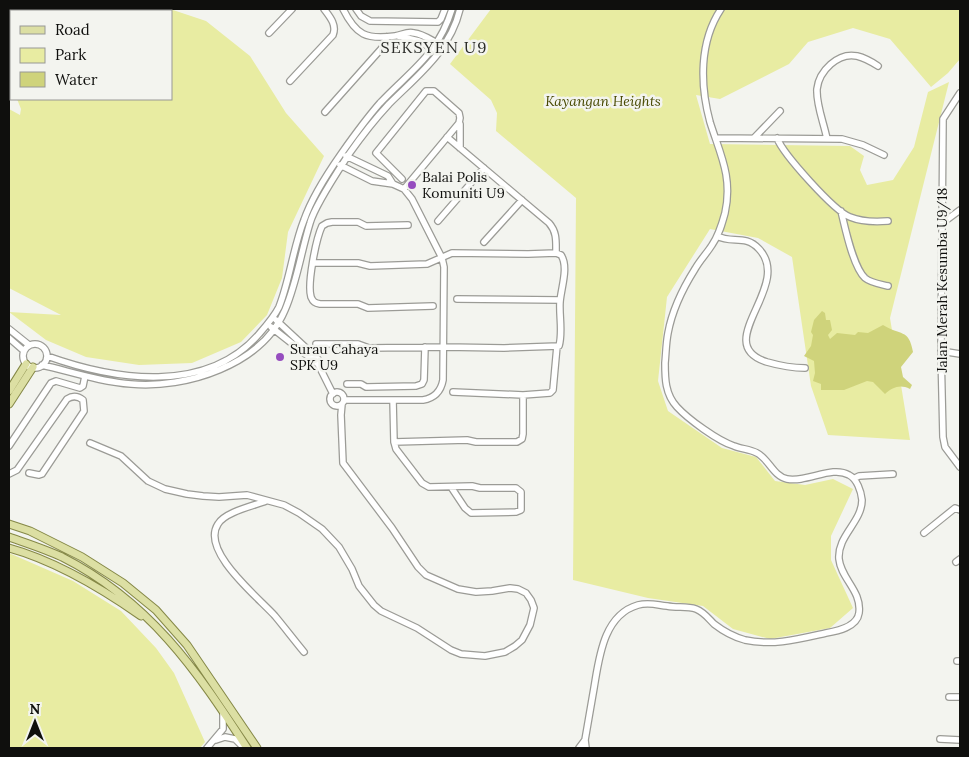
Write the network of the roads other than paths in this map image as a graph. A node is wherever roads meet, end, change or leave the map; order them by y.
1 (292, 9) edge
2 (324, 9) edge
3 (343, 9) edge
4 (356, 9) edge
5 (445, 9) edge
6 (452, 9) edge
7 (460, 9) edge
8 (722, 9) edge
9 (269, 33) dead end
10 (442, 36) junction
11 (387, 37) junction
12 (426, 41) junction
13 (435, 46) junction
14 (442, 50) junction
15 (425, 58) junction
16 (878, 66) dead end
17 (290, 81) dead end
18 (960, 92) edge
19 (780, 111) dead end
20 (324, 112) dead end
21 (459, 123) junction
22 (448, 137) junction
23 (716, 138) junction
24 (754, 138) junction
25 (777, 138) junction
26 (827, 138) junction
27 (460, 148) junction
28 (341, 154) junction
29 (884, 155) dead end
30 (348, 157) junction
31 (335, 163) junction
32 (342, 166) junction
33 (484, 168) junction
34 (402, 179) dead end
35 (393, 184) junction
36 (404, 189) junction
37 (522, 200) junction
38 (960, 210) edge
39 (841, 211) junction
40 (888, 221) dead end
41 (438, 222) dead end
42 (942, 224) junction
43 (408, 225) dead end
44 (717, 236) junction
45 (484, 242) dead end
46 (556, 253) junction
47 (442, 258) junction
48 (313, 263) junction
49 (888, 286) dead end
50 (457, 300) dead end
51 (560, 300) junction
52 (434, 306) dead end
53 (275, 320) junction
54 (268, 324) junction
55 (273, 328) junction
56 (9, 329) edge
57 (9, 338) edge
58 (316, 344) dead end
59 (29, 345) junction
60 (558, 346) junction
61 (425, 347) junction
62 (444, 347) junction
63 (24, 351) junction
64 (941, 351) junction
65 (960, 354) edge
66 (47, 356) junction
67 (318, 364) junction
68 (42, 365) junction
69 (29, 366) junction
70 (805, 368) dead end
71 (78, 375) junction
72 (85, 376) junction
73 (347, 384) dead end
74 (74, 387) junction
75 (9, 392) edge
76 (453, 392) dead end
77 (333, 394) junction
78 (523, 395) junction
79 (393, 400) junction
80 (343, 402) junction
81 (9, 404) edge
82 (333, 405) junction
83 (341, 415) junction
84 (394, 442) junction
85 (90, 443) dead end
86 (9, 446) edge
87 (960, 467) edge
88 (29, 473) dead end
89 (9, 474) edge
90 (893, 474) dead end
91 (855, 478) junction
92 (451, 487) junction
93 (266, 502) junction
94 (960, 510) edge
95 (9, 524) edge
96 (924, 533) dead end
97 (9, 537) edge
98 (9, 548) edge
99 (161, 630) junction
100 (304, 652) dead end
101 (949, 697) dead end
102 (960, 697) edge
103 (222, 712) junction
104 (940, 739) dead end
105 (585, 740) junction
106 (960, 740) edge
107 (212, 742) junction
108 (207, 748) edge
109 (245, 748) edge
110 (257, 748) edge
111 (579, 748) edge
112 (586, 748) edge

1 - 9 street
2 - 17 street
3 - 11 street
4 - 5 street
6 - 10 street
7 - 14 street
8 - 23 street
10 - 12 street
10 - 13 street
11 - 12 street
11 - 20 street
12 - 13 street
12 - 15 street
13 - 14 street
13 - 15 street
14 - 30 street
15 - 28 street
16 - 26 street
18 - 42 street, Jalan Merah Kesumba U9/18
19 - 24 street
21 - 22 street
21 - 27 street
21 - 34 street
22 - 27 street
22 - 36 street
23 - 24 street
23 - 44 street
24 - 25 street
25 - 26 street
25 - 39 street
26 - 29 street
27 - 33 street
28 - 30 street
28 - 31 street
30 - 32 street
30 - 35 street
31 - 32 street
31 - 53 street
32 - 35 street
32 - 53 street
33 - 37 street
33 - 41 street
35 - 36 street
36 - 47 street
37 - 45 street
37 - 46 street
38 - 42 street
39 - 40 street
39 - 49 street
42 - 64 street, Jalan Merah Kesumba U9/18
43 - 48 street
44 - 70 street
44 - 91 street
46 - 47 street
46 - 51 street
47 - 48 street
47 - 62 street
48 - 52 street
50 - 51 street
51 - 60 street
53 - 54 street
53 - 55 street
53 - 67 street
54 - 55 street
54 - 66 street
55 - 67 street
55 - 72 street
56 - 59 street
57 - 63 street
58 - 61 street
59 - 63 street
59 - 66 street
60 - 62 street
60 - 78 street
61 - 62 street
61 - 73 street
62 - 79 street
63 - 69 street
64 - 65 street
64 - 87 street, Jalan Merah Kesumba U9/18
66 - 68 street
67 - 77 street
68 - 69 street
68 - 71 street
69 - 75 main road
69 - 81 main road
71 - 72 street
71 - 74 street
72 - 74 street
74 - 86 street
76 - 78 street
77 - 80 street
77 - 82 street
78 - 84 street
79 - 80 street
79 - 84 street
80 - 82 street
80 - 83 street
82 - 83 street
83 - 93 street
84 - 92 street
85 - 93 street
88 - 89 street
90 - 91 street
91 - 105 street
92 - 92 street
93 - 100 street
94 - 96 street
95 - 110 main road
97 - 99 main road
98 - 99 main road
99 - 103 main road
101 - 102 street
103 - 107 street
103 - 109 main road
104 - 106 street
105 - 111 street
105 - 112 street
107 - 108 street
107 - 109 street

